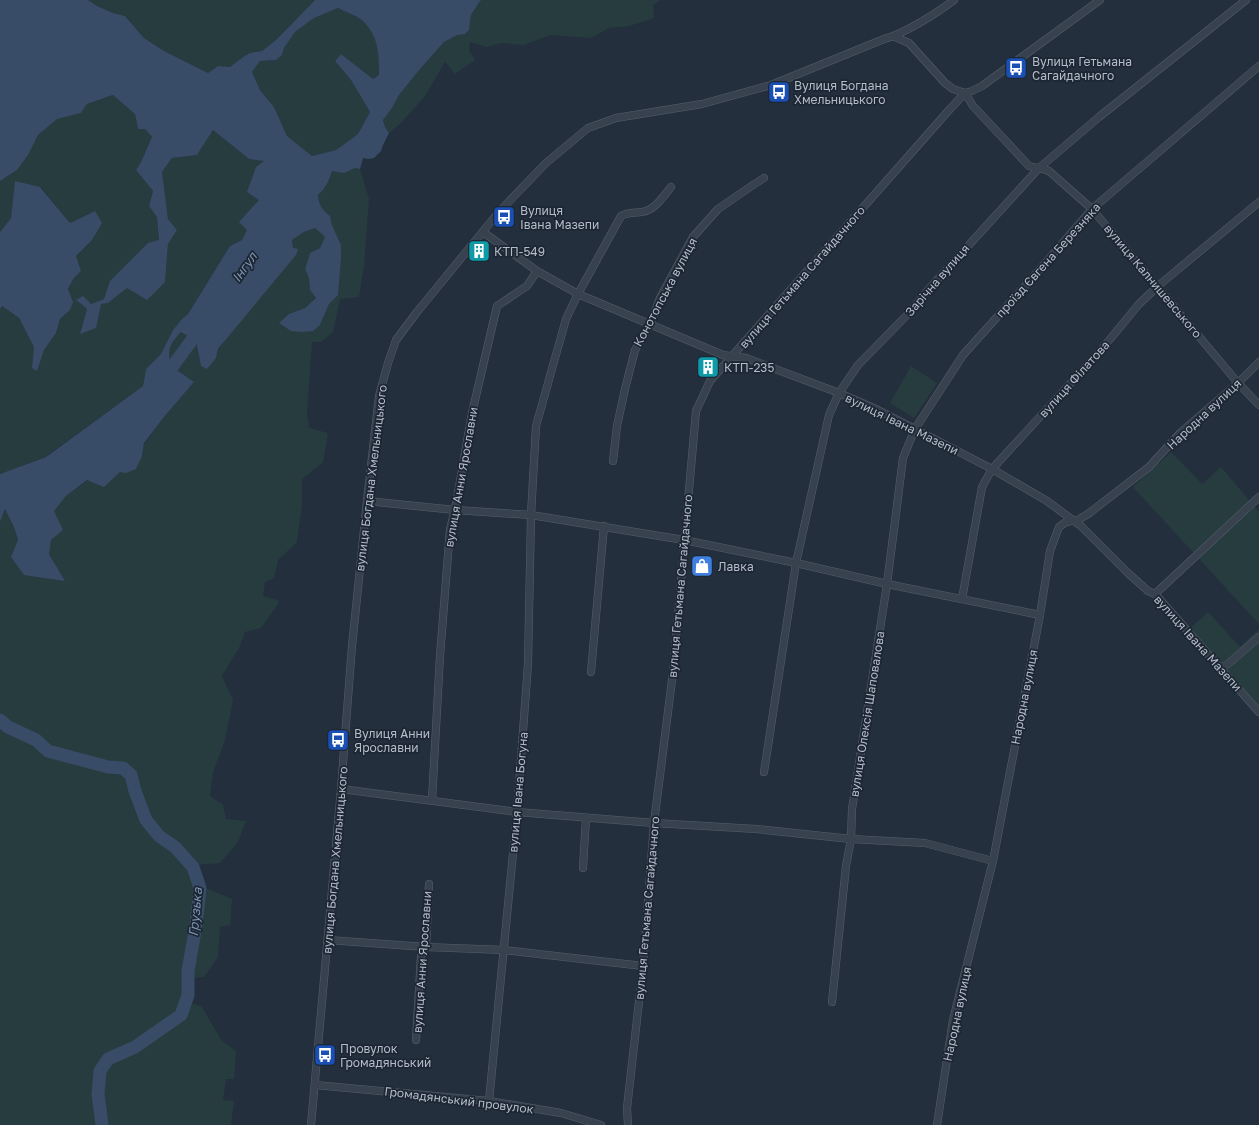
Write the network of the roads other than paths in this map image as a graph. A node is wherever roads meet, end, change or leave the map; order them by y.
1 (954, 0) edge
2 (1100, 0) edge
3 (1246, 0) edge
4 (895, 37) junction
5 (1259, 66) edge
6 (965, 93) junction
7 (1038, 169) junction
8 (764, 178) dead end
9 (671, 187) dead end
10 (1259, 202) edge
11 (1092, 209) junction
12 (483, 232) junction
13 (537, 271) junction
14 (1158, 286) junction
15 (578, 294) junction
16 (650, 325) junction
17 (733, 355) junction
18 (1259, 362) edge
19 (1238, 383) junction
20 (838, 393) junction
21 (1259, 406) edge
22 (915, 429) junction
23 (613, 461) dead end
24 (992, 469) junction
25 (1259, 497) edge
26 (367, 501) junction
27 (456, 510) junction
28 (531, 515) junction
29 (1074, 521) junction
30 (604, 526) junction
31 (684, 540) junction
32 (796, 563) junction
33 (887, 584) junction
34 (1155, 594) junction
35 (962, 599) junction
36 (1040, 615) junction
37 (1259, 637) edge
38 (1220, 668) junction
39 (591, 672) dead end
40 (1259, 712) edge
41 (764, 772) dead end
42 (341, 789) junction
43 (432, 800) junction
44 (518, 812) junction
45 (586, 818) junction
46 (654, 823) junction
47 (851, 838) junction
48 (993, 861) junction
49 (583, 868) dead end
50 (428, 884) dead end
51 (328, 940) junction
52 (426, 947) junction
53 (504, 950) junction
54 (643, 966) junction
55 (832, 1002) dead end
56 (416, 1040) dead end
57 (315, 1085) junction
58 (489, 1101) junction
59 (311, 1125) edge
60 (601, 1125) edge
61 (628, 1125) edge
62 (937, 1125) edge

1 - 4 street, вулиця Богдана Хмельницького
2 - 6 street, вулиця Гетьмана Сагайдачного
3 - 7 street, Зарічна вулиця
4 - 6 street
4 - 12 street, вулиця Богдана Хмельницького
5 - 11 street, проїзд Євгена Березняка
6 - 7 street, вулиця Калнишевського
6 - 17 street, вулиця Гетьмана Сагайдачного
7 - 11 street, вулиця Калнишевського
7 - 20 street, Зарічна вулиця
8 - 16 street, Конотопська вулиця
9 - 15 street, вулиця Івана Богуна
10 - 14 street, вулиця Філатова
11 - 14 street, вулиця Калнишевського
11 - 22 street, проїзд Євгена Березняка
12 - 13 street, вулиця Івана Мазепи
12 - 26 street, вулиця Богдана Хмельницького
13 - 15 street, вулиця Івана Мазепи
13 - 27 street, вулиця Анни Ярославни
14 - 19 street, вулиця Калнишевського
14 - 24 street, вулиця Філатова
15 - 16 street, вулиця Івана Мазепи
15 - 28 street, вулиця Івана Богуна
16 - 17 street, вулиця Івана Мазепи
16 - 23 street, Конотопська вулиця
17 - 20 street, вулиця Івана Мазепи
17 - 31 street, вулиця Гетьмана Сагайдачного
18 - 19 street, Народна вулиця
19 - 21 street, вулиця Калнишевського
19 - 29 street, Народна вулиця
20 - 22 street, вулиця Івана Мазепи
20 - 32 street
22 - 24 street, вулиця Івана Мазепи
22 - 33 street, вулиця Олексія Шаповалова
24 - 29 street, вулиця Івана Мазепи
24 - 35 street, вулиця Філатова
25 - 34 street
26 - 27 street
26 - 42 street, вулиця Богдана Хмельницького
27 - 28 street
27 - 43 street, вулиця Анни Ярославни
28 - 30 street
28 - 44 street, вулиця Івана Богуна
29 - 34 street, вулиця Івана Мазепи
29 - 36 street, Народна вулиця
30 - 31 street
30 - 39 street
31 - 32 street
31 - 46 street, вулиця Гетьмана Сагайдачного
32 - 33 street
32 - 41 street
33 - 35 street
33 - 47 street, вулиця Олексія Шаповалова
34 - 38 street, вулиця Івана Мазепи
35 - 36 street
36 - 48 street, Народна вулиця
37 - 38 street
38 - 40 street, вулиця Івана Мазепи
42 - 43 street
42 - 51 street, вулиця Богдана Хмельницького
43 - 44 street
44 - 45 street
44 - 53 street, вулиця Івана Богуна
45 - 46 street
45 - 49 street
46 - 47 street
46 - 54 street, вулиця Гетьмана Сагайдачного
47 - 48 street
47 - 55 street, вулиця Олексія Шаповалова
48 - 62 street, Народна вулиця
50 - 52 street, вулиця Анни Ярославни
51 - 52 street
51 - 57 street, вулиця Богдана Хмельницького
52 - 53 street
52 - 56 street, вулиця Анни Ярославни
53 - 54 street
53 - 58 street, вулиця Івана Богуна
54 - 61 street, вулиця Гетьмана Сагайдачного
57 - 58 street, Громадянський провулок
57 - 59 street, вулиця Богдана Хмельницького
58 - 60 street, Громадянський провулок

